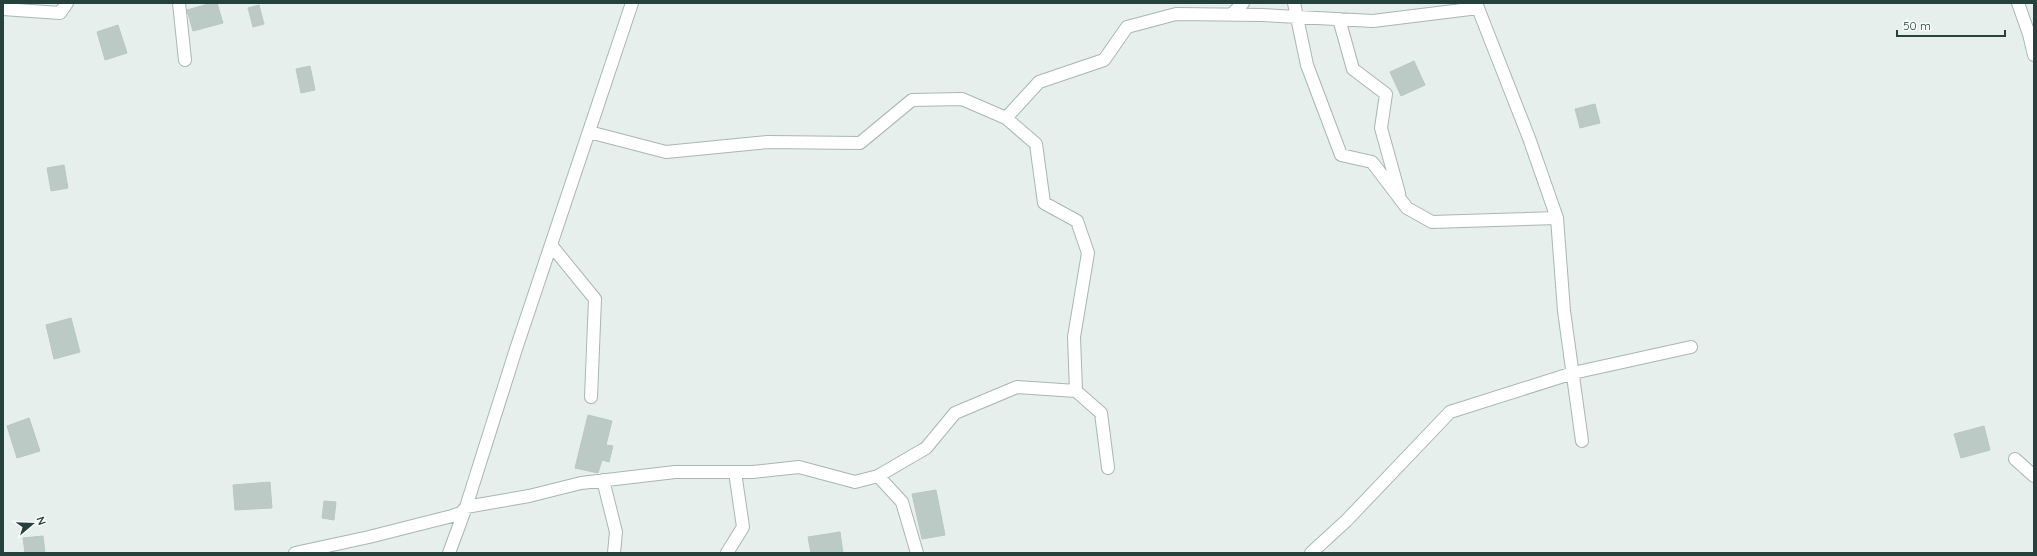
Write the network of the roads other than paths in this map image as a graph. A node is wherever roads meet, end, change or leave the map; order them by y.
1 (67, 3) edge
2 (179, 3) edge
3 (632, 3) edge
4 (1243, 3) edge
5 (1294, 3) edge
6 (2018, 3) edge
7 (1477, 6) edge
8 (3, 9) edge
9 (1230, 15) junction
10 (1297, 17) junction
11 (1339, 19) junction
12 (2034, 55) edge
13 (185, 60) dead end
14 (1006, 118) junction
15 (589, 132) junction
16 (1400, 200) junction
17 (1557, 218) junction
18 (551, 245) junction
19 (1691, 347) dead end
20 (1573, 372) junction
21 (1076, 391) junction
22 (591, 397) dead end
23 (1582, 441) dead end
24 (2015, 459) dead end
25 (1108, 468) dead end
26 (735, 472) junction
27 (878, 476) junction
28 (2034, 476) edge
29 (603, 480) junction
30 (466, 507) junction
31 (294, 553) edge
32 (449, 553) edge
33 (614, 553) edge
34 (727, 553) edge
35 (917, 553) edge
36 (1311, 553) edge

1 - 8 street
2 - 13 street
3 - 15 street
4 - 9 street
5 - 10 street
6 - 12 street
7 - 11 street
7 - 17 street
9 - 10 street
9 - 14 street
10 - 11 street
10 - 16 street
11 - 16 street
14 - 15 street
14 - 21 street
15 - 18 street
16 - 17 street
17 - 20 street
18 - 22 street
18 - 30 street
19 - 20 street
20 - 23 street
20 - 36 street
21 - 25 street
21 - 27 street
24 - 28 street
26 - 27 street
26 - 29 street
26 - 34 street
27 - 35 street
29 - 30 street
29 - 33 street
30 - 31 street
30 - 32 street

